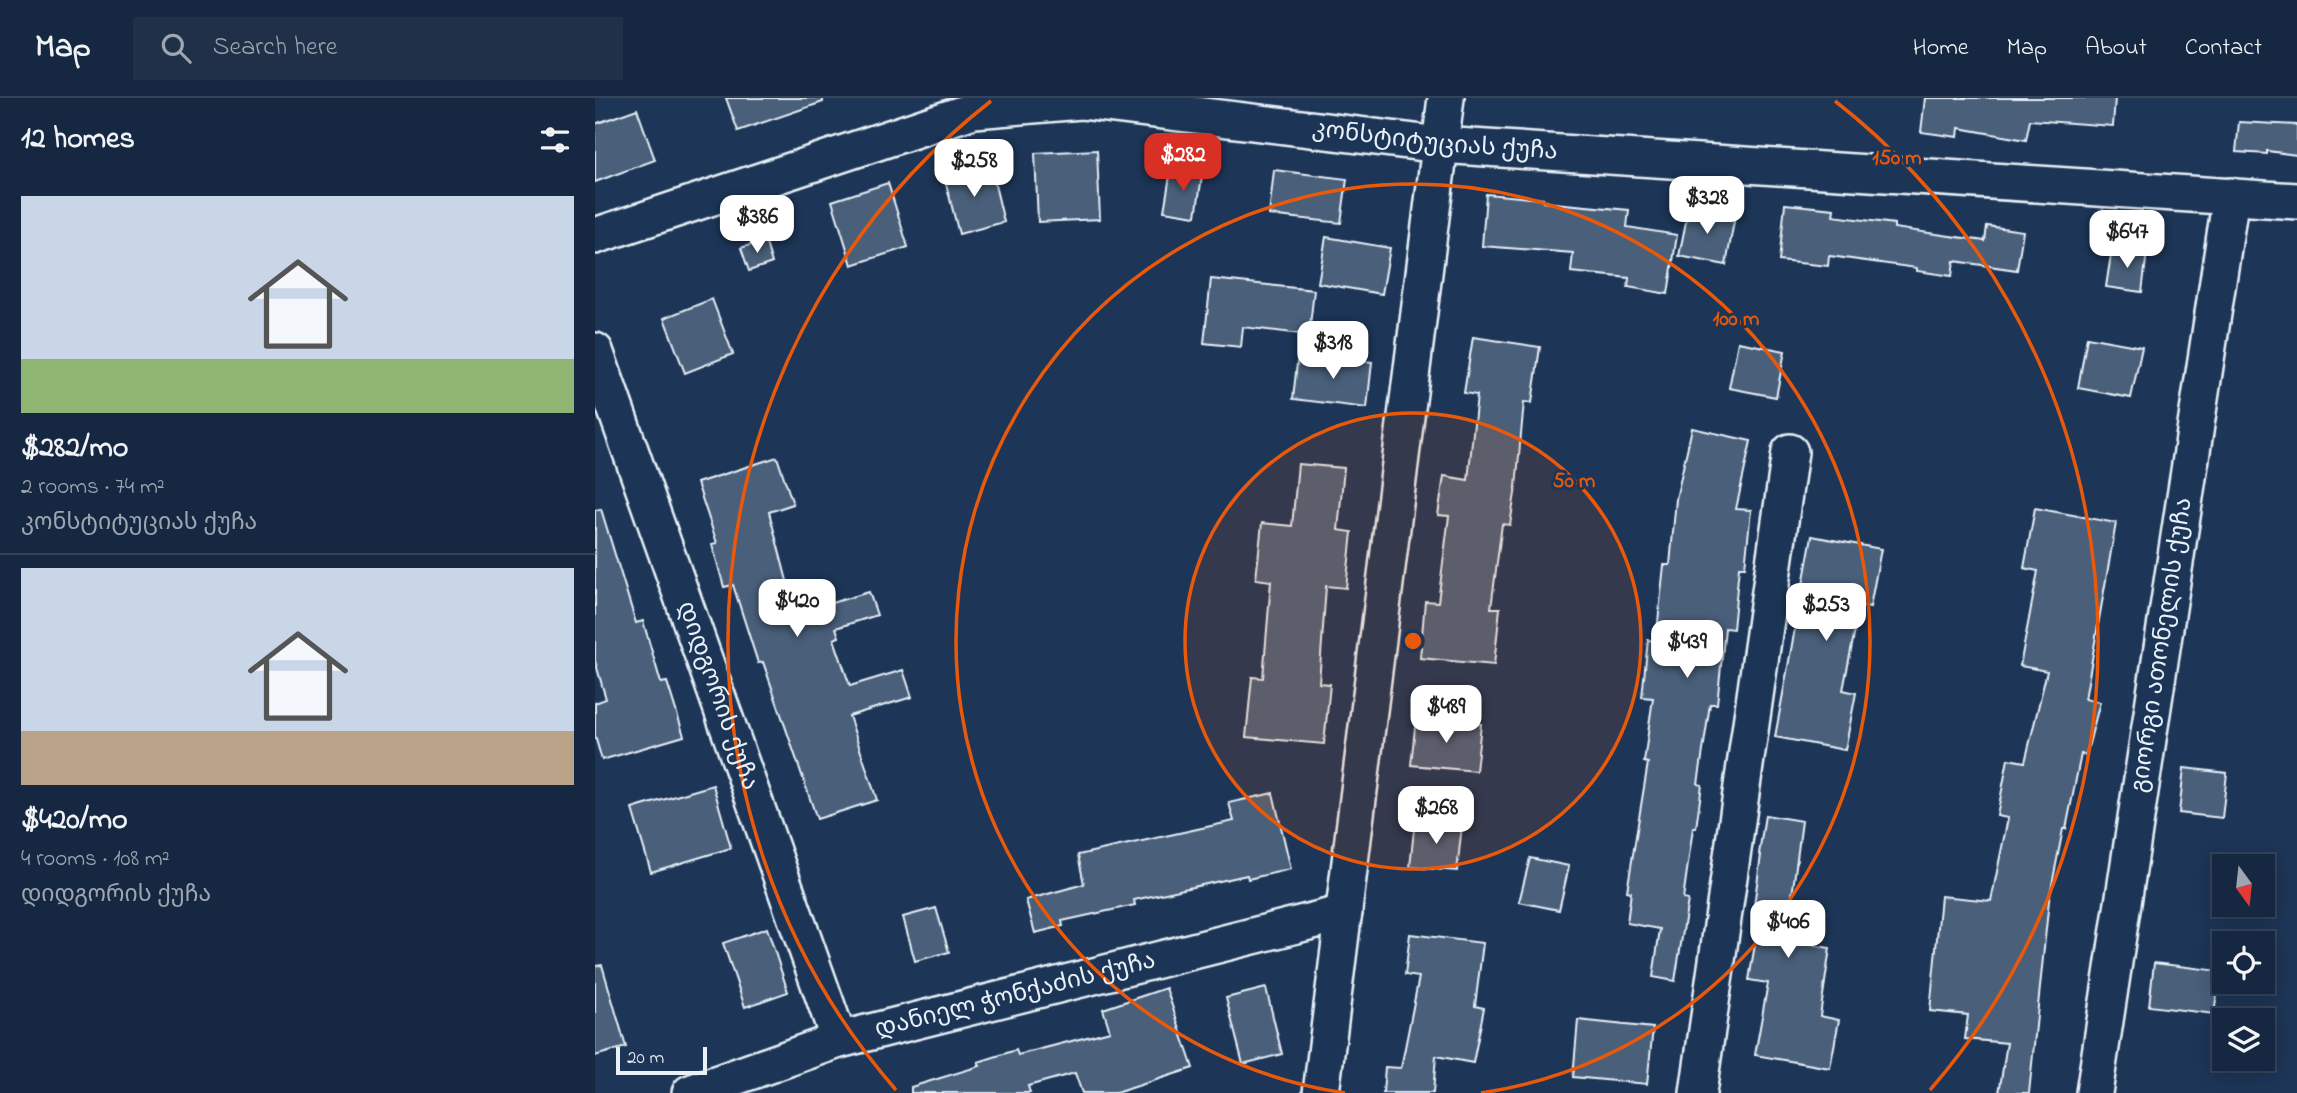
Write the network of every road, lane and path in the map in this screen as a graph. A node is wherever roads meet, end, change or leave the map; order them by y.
1 (1446, 98) edge
2 (1440, 145) junction
3 (2231, 196) junction
4 (2297, 201) edge
5 (595, 236) edge
6 (595, 351) edge
7 (1790, 452) dead end
8 (1344, 913) junction
9 (838, 1040) junction
10 (690, 1093) edge
11 (1321, 1093) edge
12 (1698, 1093) edge
13 (2094, 1093) edge

1 - 2 street
2 - 3 street, კონსტიტუციას ქუჩა
2 - 5 street, კონსტიტუციას ქუჩა
2 - 8 street
3 - 4 street, კონსტიტუციას ქუჩა
3 - 13 street, გიორგი ათონელის ქუჩა
6 - 9 street, დიდგორის ქუჩა
7 - 12 street
8 - 9 street, დანიელ ჭონქაძის ქუჩა
8 - 11 street
9 - 10 street, დანიელ ჭონქაძის ქუჩა

